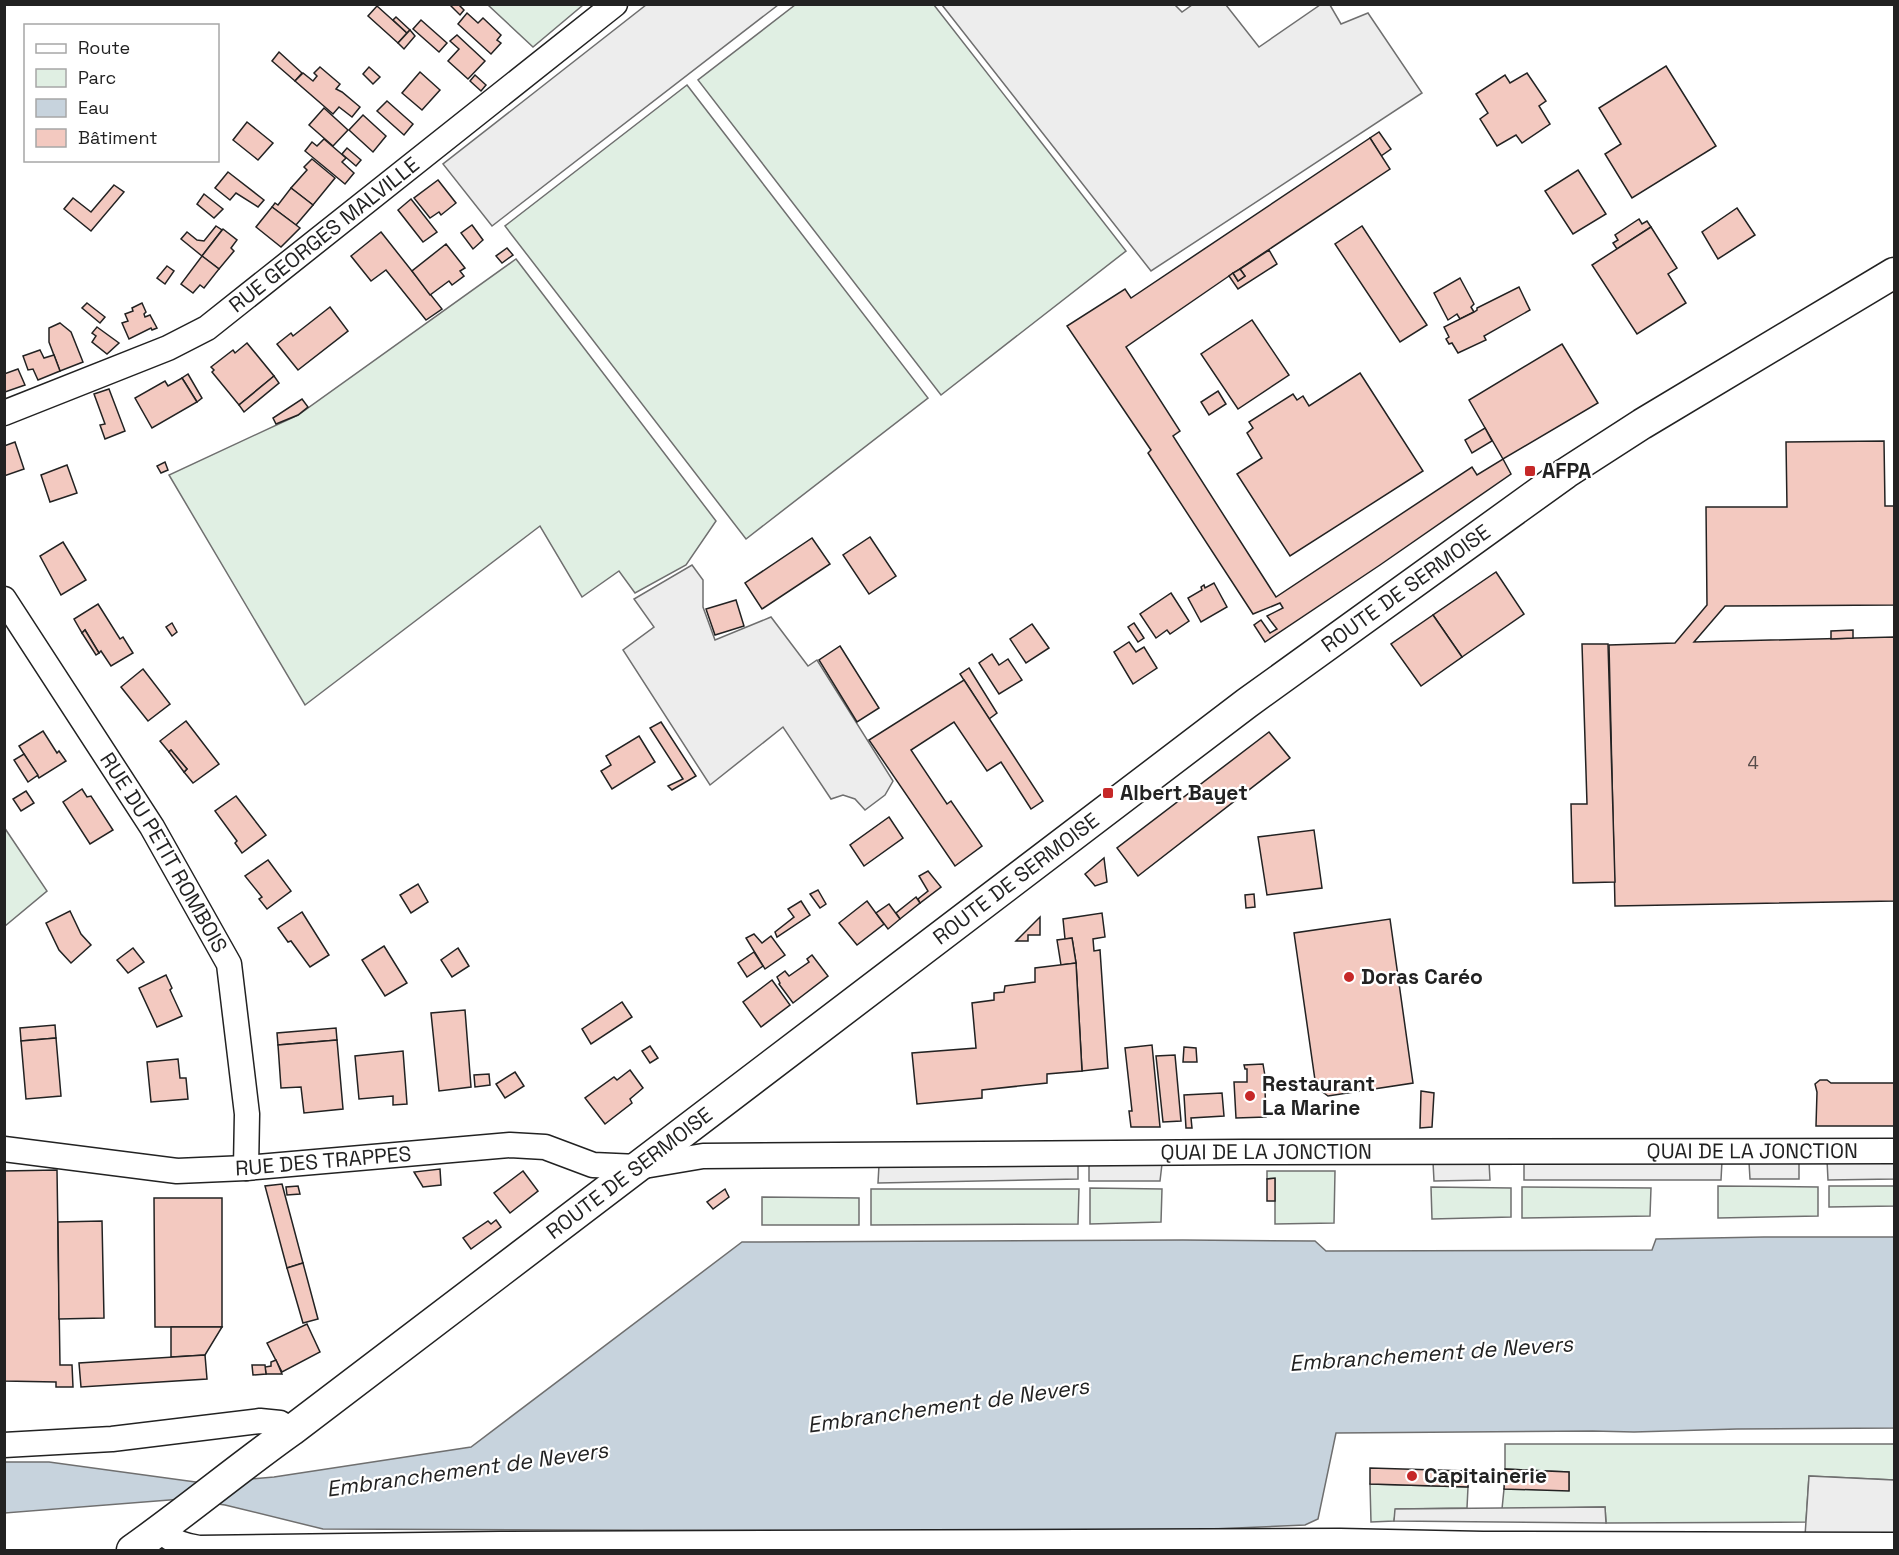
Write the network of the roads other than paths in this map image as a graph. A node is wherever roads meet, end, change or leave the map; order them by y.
1 (615, 4) edge
2 (1894, 273) edge
3 (4, 412) edge
4 (4, 599) edge
5 (4, 1149) edge
6 (1894, 1151) edge
7 (638, 1167) junction
8 (246, 1168) junction
9 (292, 1430) junction
10 (4, 1445) edge
11 (172, 1521) junction
12 (1894, 1545) edge
13 (132, 1551) edge

1 - 3 street, RUE GEORGES MALVILLE
2 - 7 main road, ROUTE DE SERMOISE
4 - 8 street, RUE DU PETIT ROMBOIS
5 - 8 street, RUE DES TRAPPES
6 - 7 street, QUAI DE LA JONCTION
7 - 8 street, RUE DES TRAPPES
7 - 9 main road, ROUTE DE SERMOISE
9 - 10 street
9 - 11 main road, ROUTE DE SERMOISE
11 - 12 street
11 - 13 main road

